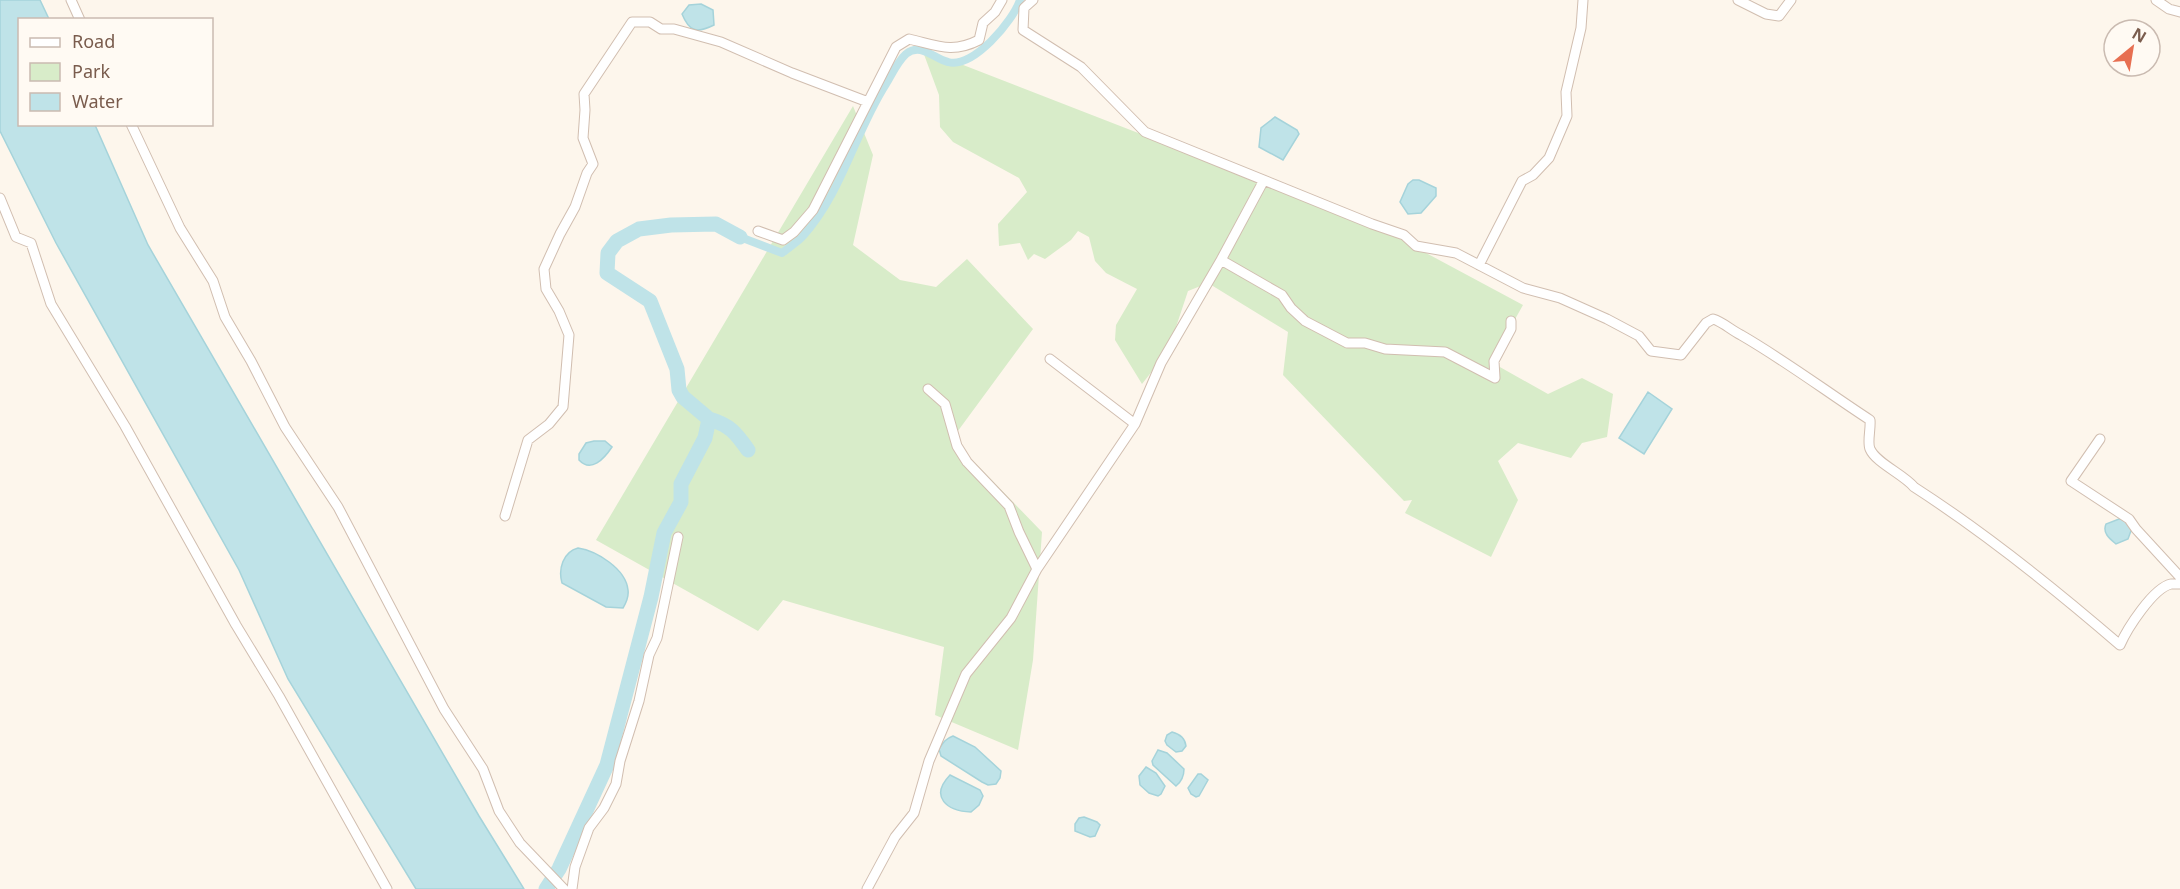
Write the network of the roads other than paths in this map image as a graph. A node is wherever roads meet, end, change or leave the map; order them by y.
1 (71, 0) edge
2 (1002, 0) edge
3 (1032, 0) edge
4 (1583, 0) edge
5 (1738, 0) edge
6 (1791, 0) edge
7 (2156, 0) edge
8 (1021, 4) edge
9 (2180, 12) edge
10 (79, 18) edge
11 (868, 102) junction
12 (132, 126) edge
13 (1264, 180) junction
14 (0, 198) edge
15 (758, 231) dead end
16 (1221, 260) junction
17 (1479, 265) junction
18 (1511, 321) dead end
19 (1050, 359) dead end
20 (928, 389) dead end
21 (1136, 424) junction
22 (2100, 439) dead end
23 (505, 516) dead end
24 (678, 537) dead end
25 (1038, 569) junction
26 (2180, 577) edge
27 (2180, 584) edge
28 (387, 889) edge
29 (564, 889) edge
30 (572, 889) edge
31 (867, 889) edge

1 - 10 street
2 - 11 street
3 - 8 street
4 - 17 street
5 - 6 street
7 - 9 street
8 - 13 street
11 - 15 street
11 - 23 street
12 - 29 street
13 - 16 street
13 - 17 street
14 - 28 street
16 - 18 street
16 - 21 street
17 - 27 street
19 - 21 street
20 - 25 street
21 - 25 street
22 - 26 street
24 - 30 street
25 - 31 street

